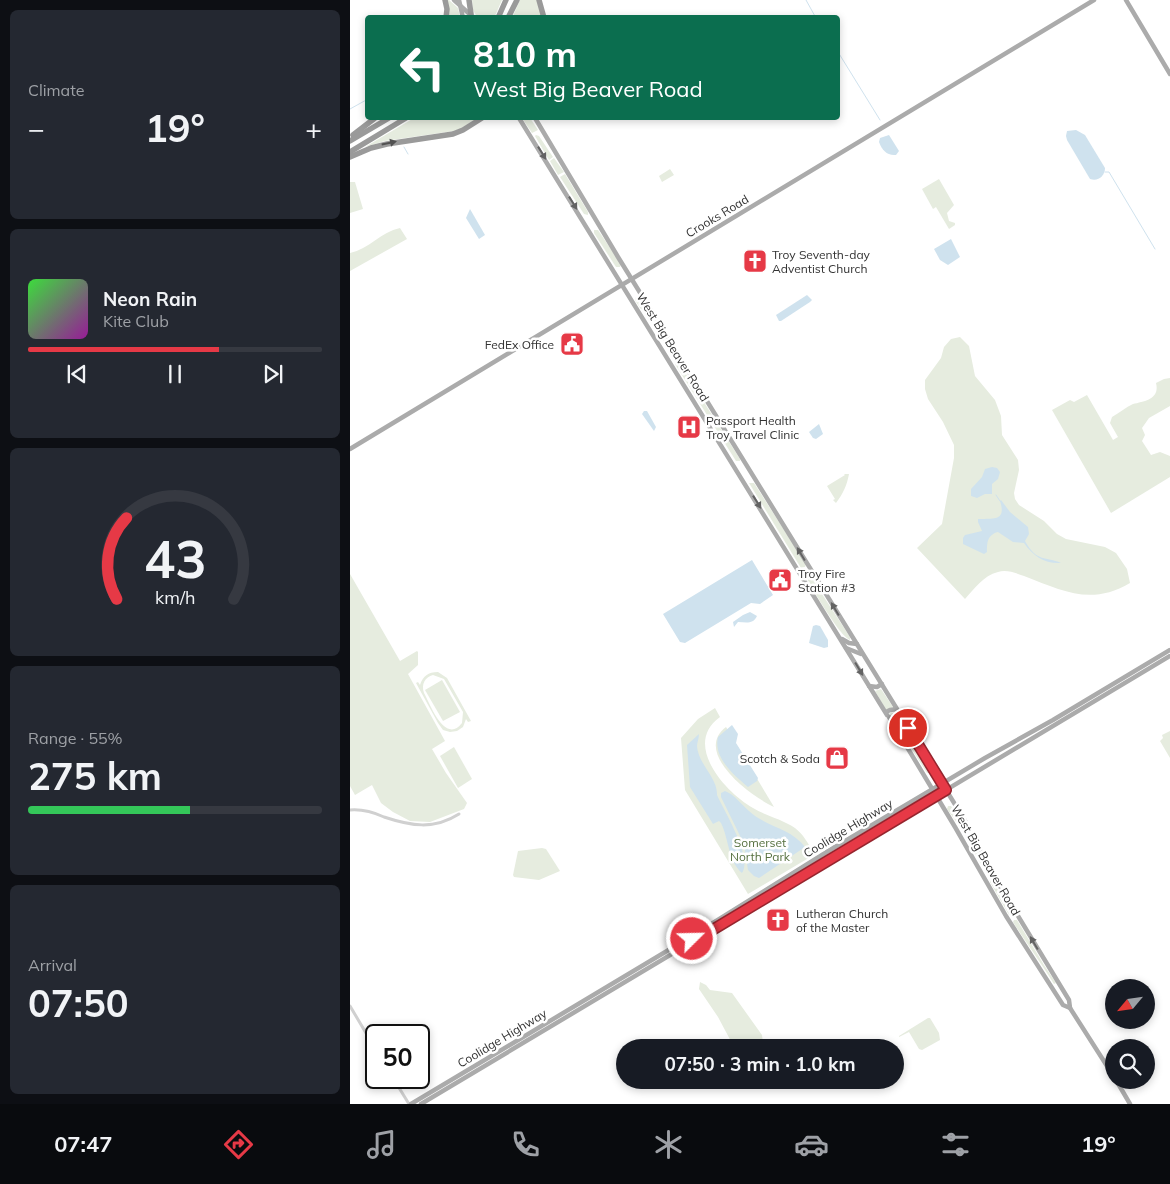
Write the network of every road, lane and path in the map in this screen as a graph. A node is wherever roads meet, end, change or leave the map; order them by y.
1 (445, 0) edge
2 (454, 0) edge
3 (469, 0) edge
4 (506, 0) edge
5 (517, 0) edge
6 (539, 0) edge
7 (1094, 0) edge
8 (1126, 0) edge
9 (460, 3) edge
10 (446, 15) edge
11 (471, 15) edge
12 (472, 15) edge
13 (499, 15) edge
14 (510, 15) edge
15 (543, 15) edge
16 (1170, 74) edge
17 (372, 120) edge
18 (386, 120) edge
19 (403, 120) edge
20 (479, 120) edge
21 (521, 120) edge
22 (536, 120) edge
23 (534, 134) junction
24 (544, 135) junction
25 (350, 136) edge
26 (350, 141) edge
27 (350, 152) edge
28 (350, 157) edge
29 (593, 214) junction
30 (582, 217) junction
31 (601, 227) junction
32 (590, 230) junction
33 (625, 266) junction
34 (613, 269) junction
35 (632, 280) junction
36 (623, 285) junction
37 (642, 294) junction
38 (631, 297) junction
39 (673, 345) junction
40 (661, 347) junction
41 (682, 359) junction
42 (671, 362) junction
43 (350, 449) edge
44 (744, 461) junction
45 (733, 463) junction
46 (756, 480) junction
47 (745, 483) junction
48 (809, 566) junction
49 (799, 570) junction
50 (822, 587) junction
51 (811, 591) junction
52 (841, 639) junction
53 (857, 644) junction
54 (846, 648) junction
55 (1168, 654) edge
56 (864, 655) junction
57 (882, 684) junction
58 (869, 686) junction
59 (1090, 702) junction
60 (898, 711) junction
61 (887, 715) junction
62 (1004, 746) junction
63 (1006, 754) junction
64 (966, 769) junction
65 (935, 772) junction
66 (925, 776) junction
67 (968, 776) junction
68 (942, 783) junction
69 (932, 789) junction
70 (946, 790) junction
71 (936, 795) junction
72 (954, 804) junction
73 (943, 807) junction
74 (901, 808) junction
75 (350, 810) edge
76 (460, 814) dead end
77 (904, 815) junction
78 (876, 823) junction
79 (877, 831) junction
80 (860, 832) junction
81 (862, 840) junction
82 (988, 865) junction
83 (978, 866) junction
84 (995, 878) junction
85 (986, 880) junction
86 (749, 901) junction
87 (750, 908) junction
88 (736, 909) junction
89 (737, 915) junction
90 (1018, 916) junction
91 (1010, 920) junction
92 (693, 939) junction
93 (1059, 984) junction
94 (1050, 986) junction
95 (350, 1006) edge
96 (1070, 1008) junction
97 (365, 1031) edge
98 (1105, 1062) edge
99 (400, 1089) edge
100 (1121, 1089) edge
101 (410, 1104) edge
102 (421, 1104) edge
103 (1130, 1104) edge

1 - 10 highway
2 - 9 main road
3 - 12 highway
4 - 13 highway
5 - 14 highway
6 - 15 highway
7 - 35 main road, Crooks Road
8 - 16 main road
9 - 11 main road
17 - 25 highway
18 - 26 highway
19 - 27 highway
28 -> 20 highway
21 - 23 main road, West Big Beaver Road
22 - 24 main road, West Big Beaver Road
23 - 24 main road
23 -> 30 main road, West Big Beaver Road
24 - 29 main road, West Big Beaver Road
29 - 30 main road
29 - 31 main road, West Big Beaver Road
30 - 32 main road, West Big Beaver Road
31 - 32 main road
31 - 33 main road, West Big Beaver Road
32 - 34 main road, West Big Beaver Road
33 - 34 main road
33 - 35 main road, West Big Beaver Road
34 - 36 main road, West Big Beaver Road
35 - 36 main road, Crooks Road
35 - 37 main road, West Big Beaver Road
36 - 38 main road, West Big Beaver Road
36 - 43 main road, Crooks Road
37 - 38 main road
37 - 39 main road, West Big Beaver Road
38 - 40 main road, West Big Beaver Road
39 - 40 main road
39 - 41 main road, West Big Beaver Road
40 - 42 main road, West Big Beaver Road
41 - 42 main road
41 - 44 main road, West Big Beaver Road
42 - 45 main road, West Big Beaver Road
44 - 45 main road
44 - 46 main road, West Big Beaver Road
45 - 47 main road, West Big Beaver Road
46 - 47 main road
48 -> 46 main road, West Big Beaver Road
47 -> 49 main road, West Big Beaver Road
48 - 49 main road
48 - 50 main road, West Big Beaver Road
49 - 51 main road, West Big Beaver Road
50 - 51 main road
53 -> 50 main road, West Big Beaver Road
51 - 52 main road, West Big Beaver Road
52 - 53 main road
52 - 54 main road, West Big Beaver Road
53 - 56 main road, West Big Beaver Road
54 - 56 main road
54 -> 58 main road, West Big Beaver Road
55 - 59 main road, Coolidge Highway
56 - 57 main road, West Big Beaver Road
57 - 58 main road
57 - 60 main road, West Big Beaver Road
58 - 61 main road, West Big Beaver Road
59 - 62 main road, Coolidge Highway
59 - 63 main road, Coolidge Highway
60 - 61 main road
60 - 65 main road, West Big Beaver Road
61 - 66 main road, West Big Beaver Road
62 - 63 main road
62 - 64 main road, Coolidge Highway
63 - 67 main road, Coolidge Highway
64 - 67 main road
64 - 68 main road, Coolidge Highway
65 - 66 main road
65 - 68 main road, West Big Beaver Road
66 - 69 main road, West Big Beaver Road
67 - 70 main road, Coolidge Highway
68 - 69 main road, Coolidge Highway
68 - 70 main road, West Big Beaver Road
69 - 71 main road, West Big Beaver Road
69 - 74 main road, Coolidge Highway
70 - 71 main road, Coolidge Highway
70 - 72 main road, West Big Beaver Road
71 - 73 main road, West Big Beaver Road
71 - 77 main road, Coolidge Highway
72 - 73 main road
72 - 82 main road, West Big Beaver Road
73 - 83 main road, West Big Beaver Road
74 - 77 main road
74 - 78 main road, Coolidge Highway
75 - 76 street
77 - 79 main road, Coolidge Highway
78 - 79 main road
78 - 80 main road, Coolidge Highway
79 - 81 main road, Coolidge Highway
80 - 81 main road
80 - 86 main road, Coolidge Highway
81 - 87 main road, Coolidge Highway
82 - 83 main road
82 - 84 main road, West Big Beaver Road
83 - 85 main road, West Big Beaver Road
84 - 85 main road
84 - 90 main road, West Big Beaver Road
85 - 91 main road, West Big Beaver Road
86 - 87 main road
86 - 88 main road, Coolidge Highway
87 - 89 main road, Coolidge Highway
88 - 89 main road
88 - 92 main road, Coolidge Highway
89 - 92 main road, Coolidge Highway
90 - 91 main road
93 -> 90 main road, West Big Beaver Road
91 - 94 main road, West Big Beaver Road
92 - 101 main road, Coolidge Highway
92 - 102 main road, Coolidge Highway
93 - 94 main road
93 - 96 main road, West Big Beaver Road
94 - 96 main road, West Big Beaver Road
95 - 97 street
96 - 98 main road, West Big Beaver Road
99 - 101 street
100 - 103 main road, West Big Beaver Road

